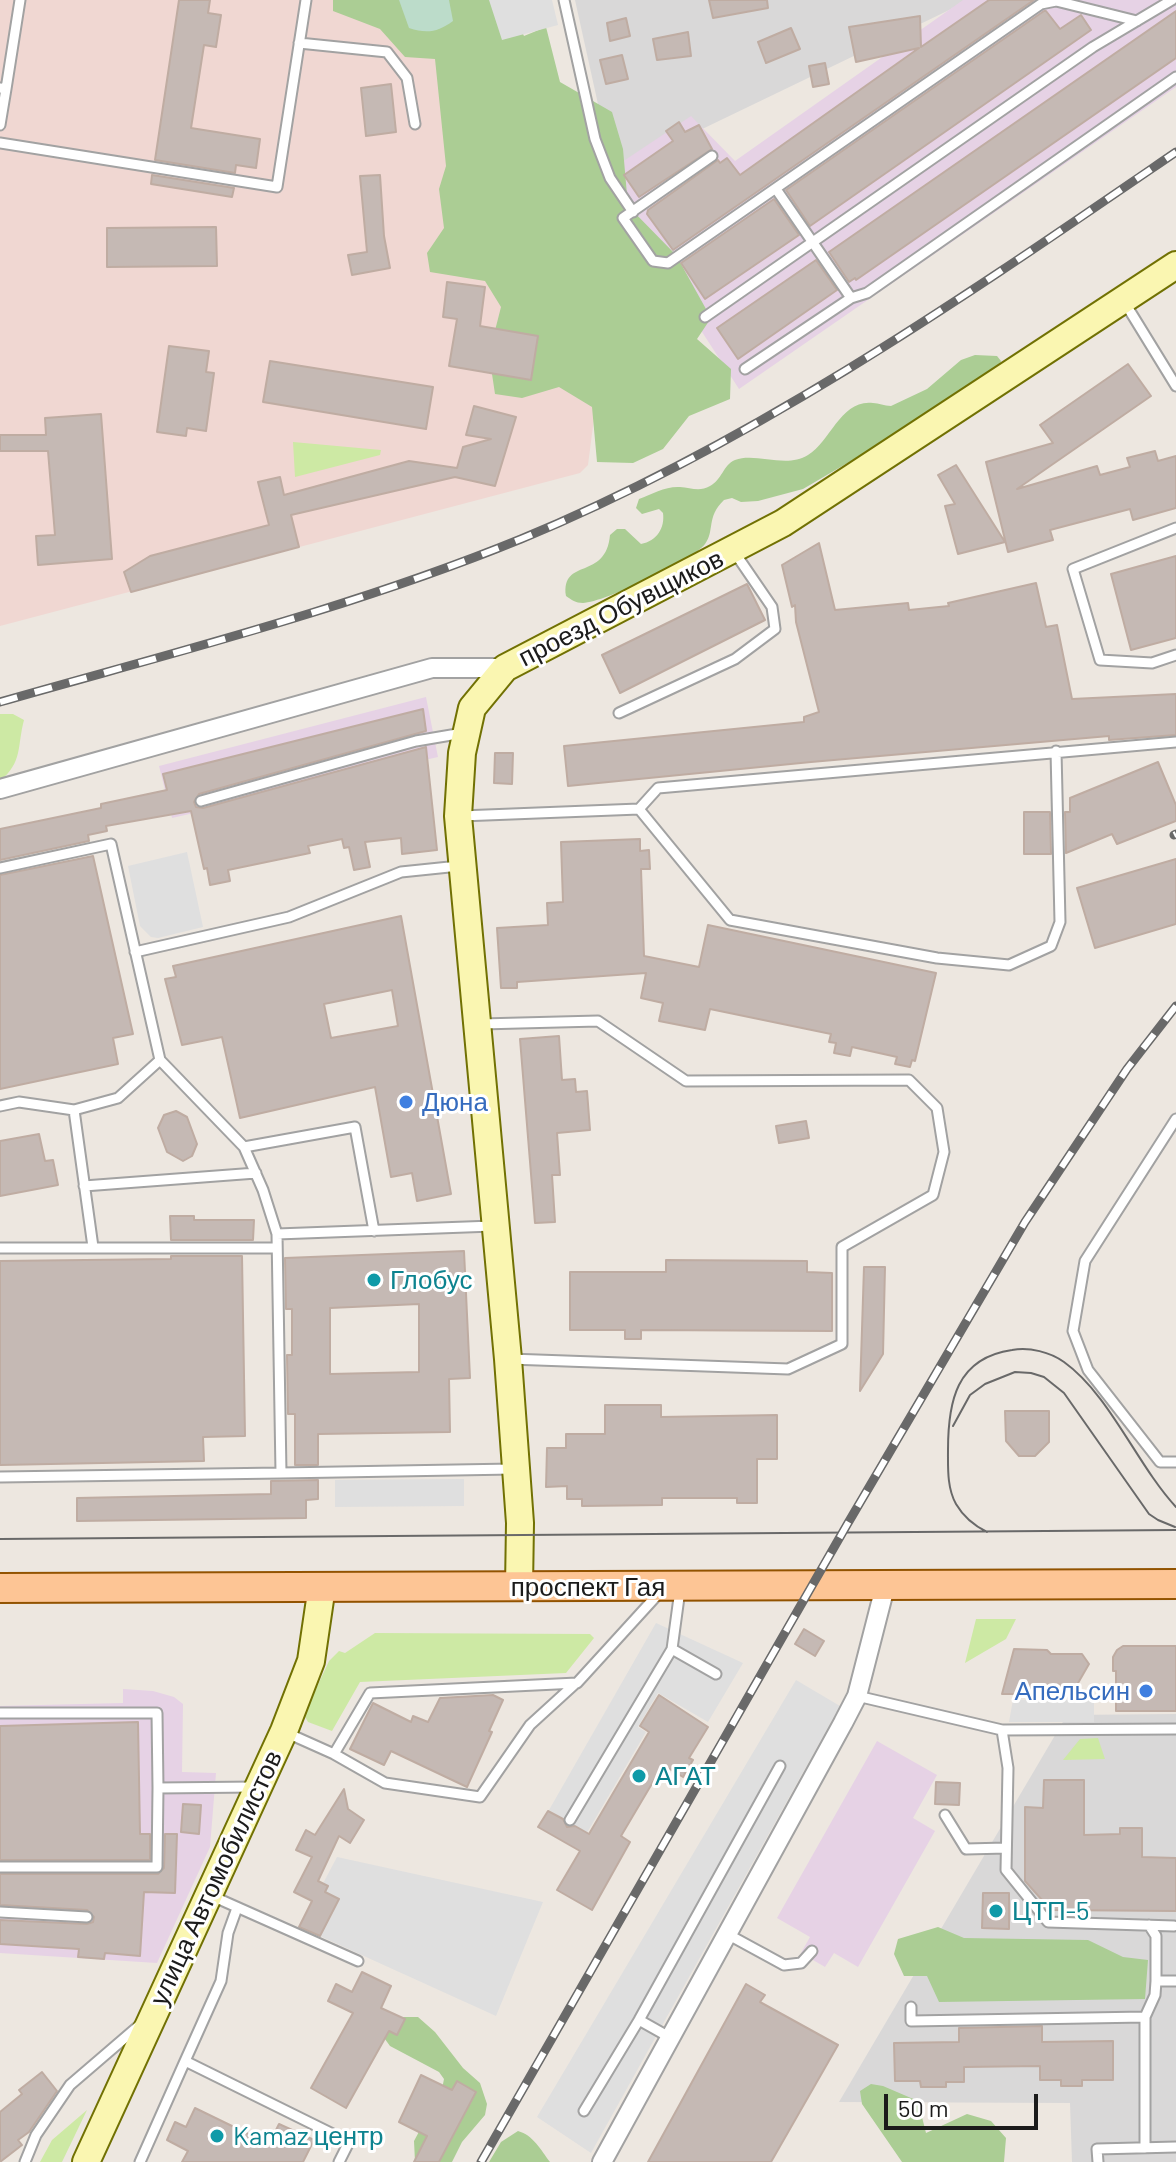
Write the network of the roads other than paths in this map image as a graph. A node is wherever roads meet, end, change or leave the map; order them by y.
1 (20, 0) edge
2 (306, 0) edge
3 (564, 0) edge
4 (1172, 0) edge
5 (1137, 21) junction
6 (299, 43) junction
7 (1176, 77) edge
8 (3, 88) edge
9 (415, 124) dead end
10 (0, 125) edge
11 (0, 143) edge
12 (712, 156) dead end
13 (776, 189) junction
14 (633, 212) junction
15 (813, 242) junction
16 (1176, 265) edge
17 (851, 298) junction
18 (1123, 300) junction
19 (705, 317) dead end
20 (745, 369) dead end
21 (1176, 386) edge
22 (1176, 528) edge
23 (733, 550) junction
24 (1176, 655) edge
25 (505, 668) junction
26 (619, 713) dead end
27 (466, 733) junction
28 (1176, 742) edge
29 (1056, 751) junction
30 (0, 789) edge
31 (201, 801) dead end
32 (639, 809) junction
33 (458, 816) junction
34 (462, 865) junction
35 (0, 868) edge
36 (135, 952) junction
37 (478, 1024) junction
38 (160, 1060) junction
39 (0, 1106) edge
40 (74, 1110) junction
41 (1176, 1119) edge
42 (244, 1147) junction
43 (256, 1173) junction
44 (84, 1186) junction
45 (497, 1226) junction
46 (374, 1231) junction
47 (277, 1234) junction
48 (93, 1247) junction
49 (0, 1248) edge
50 (277, 1248) junction
51 (508, 1359) junction
52 (1176, 1462) edge
53 (517, 1469) junction
54 (281, 1473) junction
55 (0, 1477) edge
56 (1176, 1584) edge
57 (322, 1586) junction
58 (519, 1587) junction
59 (673, 1587) junction
60 (885, 1587) junction
61 (0, 1588) edge
62 (672, 1649) junction
63 (716, 1674) dead end
64 (577, 1683) junction
65 (857, 1696) junction
66 (0, 1713) edge
67 (1176, 1729) edge
68 (1002, 1730) junction
69 (284, 1731) junction
70 (334, 1754) junction
71 (780, 1766) dead end
72 (258, 1787) junction
73 (158, 1788) junction
74 (945, 1815) dead end
75 (570, 1820) dead end
76 (1006, 1848) junction
77 (0, 1867) edge
78 (209, 1895) junction
79 (237, 1908) junction
80 (0, 1912) edge
81 (87, 1917) dead end
82 (1149, 1925) junction
83 (1174, 1926) edge
84 (729, 1935) junction
85 (812, 1951) dead end
86 (358, 1961) dead end
87 (1156, 1981) junction
88 (1176, 1981) edge
89 (911, 2007) dead end
90 (155, 2011) junction
91 (1145, 2017) junction
92 (639, 2020) junction
93 (671, 2038) junction
94 (185, 2061) junction
95 (584, 2111) dead end
96 (1176, 2147) edge
97 (1145, 2148) junction
98 (25, 2162) edge
99 (86, 2162) edge
100 (140, 2162) edge
101 (339, 2162) edge
102 (602, 2162) edge
103 (1098, 2162) edge

1 - 8 lane
2 - 6 lane
3 - 14 lane
4 - 5 lane
5 - 13 lane
5 - 15 lane
6 - 9 lane
6 - 11 lane
7 - 17 lane
8 - 10 lane
12 - 14 lane
13 - 14 lane
13 - 15 lane
15 - 17 lane
15 - 19 lane
16 - 18 street, проезд Обувщиков
17 - 20 lane
18 - 21 lane
18 - 23 street, проезд Обувщиков
22 - 24 lane
23 - 25 street, проезд Обувщиков
23 - 26 lane
25 - 27 street
25 - 30 street, проезд Обувщиков
27 - 31 lane
27 - 33 street
28 - 29 lane
29 - 32 lane
29 - 32 lane
32 - 33 lane
33 - 34 street
34 - 36 lane
34 - 37 street
35 - 36 lane
36 - 38 lane
37 - 45 street
37 - 51 lane
38 - 40 lane
38 - 42 lane
39 - 40 lane
40 - 44 lane
41 - 52 lane
42 - 43 lane
42 - 46 lane
43 - 44 lane
43 - 47 lane
44 - 48 lane
45 - 46 lane
45 - 51 street
46 - 47 lane
47 - 50 lane
48 - 49 lane
48 - 50 lane
50 - 54 lane
51 - 53 street
53 - 54 lane
53 - 58 street
54 - 55 lane
56 - 60 main road, проспект Гая
57 - 58 main road, проспект Гая
57 - 61 main road, проспект Гая
57 - 69 street, улица Автомобилистов
58 - 59 main road, проспект Гая
59 - 60 main road, проспект Гая
59 - 62 lane
59 - 64 lane
60 - 65 street
62 - 63 lane
62 - 75 lane
64 - 70 lane
64 - 70 lane
65 - 68 lane
65 - 84 street
66 - 73 lane
67 - 68 lane
68 - 76 lane
69 - 70 lane
69 - 72 street, улица Автомобилистов
71 - 92 lane
72 - 73 lane
72 - 78 street, улица Автомобилистов
73 - 77 lane
74 - 76 lane
76 - 82 lane
78 - 79 lane
78 - 90 street, улица Автомобилистов
79 - 86 lane
79 - 94 lane
80 - 81 lane
82 - 83 lane
82 - 87 lane
84 - 85 lane
84 - 93 street
87 - 88 lane
87 - 91 lane
89 - 91 lane
90 - 98 lane
90 - 99 street, улица Автомобилистов
91 - 97 lane
92 - 93 lane
92 - 95 lane
93 - 102 street
94 - 100 lane
94 - 101 lane
96 - 97 lane
97 - 103 lane

